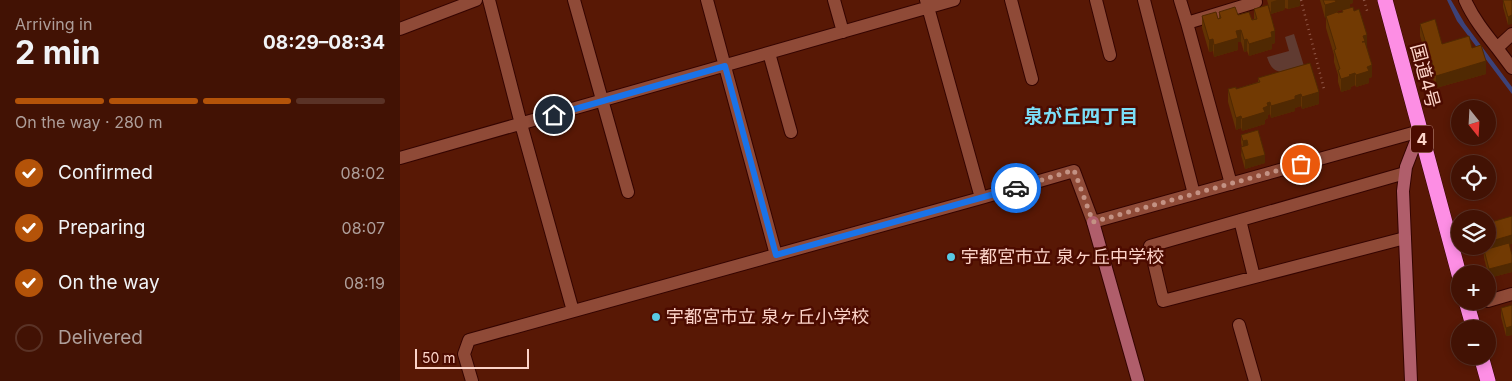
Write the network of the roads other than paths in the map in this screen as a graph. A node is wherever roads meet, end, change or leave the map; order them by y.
1 (476, 0) edge
2 (489, 0) edge
3 (574, 0) edge
4 (707, 0) edge
5 (834, 0) edge
6 (954, 0) edge
7 (1011, 0) edge
8 (1096, 0) edge
9 (1144, 0) edge
10 (1180, 0) edge
11 (1255, 0) edge
12 (1385, 0) edge
13 (1465, 0) edge
14 (927, 4) edge
15 (1187, 23) junction
16 (400, 29) edge
17 (843, 32) junction
18 (1512, 34) edge
19 (1497, 48) junction
20 (769, 53) junction
21 (1110, 56) dead end
22 (725, 66) junction
23 (1512, 68) edge
24 (1032, 79) dead end
25 (602, 101) junction
26 (521, 124) junction
27 (1420, 131) junction
28 (791, 132) dead end
29 (400, 158) edge
30 (1405, 173) junction
31 (1231, 184) junction
32 (628, 192) dead end
33 (1194, 194) junction
34 (981, 198) junction
35 (1240, 220) junction
36 (1093, 222) junction
37 (1405, 238) junction
38 (776, 255) junction
39 (1456, 265) edge
40 (1254, 277) junction
41 (1512, 294) edge
42 (1496, 298) edge
43 (573, 311) junction
44 (1239, 325) dead end
45 (1484, 365) edge
46 (472, 381) edge
47 (1138, 381) edge
48 (1254, 381) edge
49 (1411, 381) edge
50 (1488, 381) edge

1 - 16 street
2 - 26 street
3 - 25 street
4 - 22 street
5 - 17 street
6 - 14 street
7 - 24 street
8 - 21 street
9 - 33 street
10 - 15 street
11 - 15 street
12 - 27 highway, 国道4号 / 4
13 - 19 street
14 - 17 street
14 - 34 street
15 - 31 street
17 - 20 street
18 - 19 street
19 - 23 street
20 - 22 street
20 - 28 street
22 - 25 street
22 - 38 street
25 - 26 street
25 - 32 street
26 - 29 street
26 - 43 street
27 - 30 street
27 - 31 street
27 - 39 highway, 国道4号 / 4
30 - 35 street
30 - 37 street
31 - 33 street
33 - 36 street
34 - 36 street
34 - 38 street
35 - 40 street
35 - 40 street
36 - 47 street
37 - 40 street
37 - 49 street
38 - 43 street
41 - 42 street
43 - 46 street
44 - 48 street
45 - 50 highway

